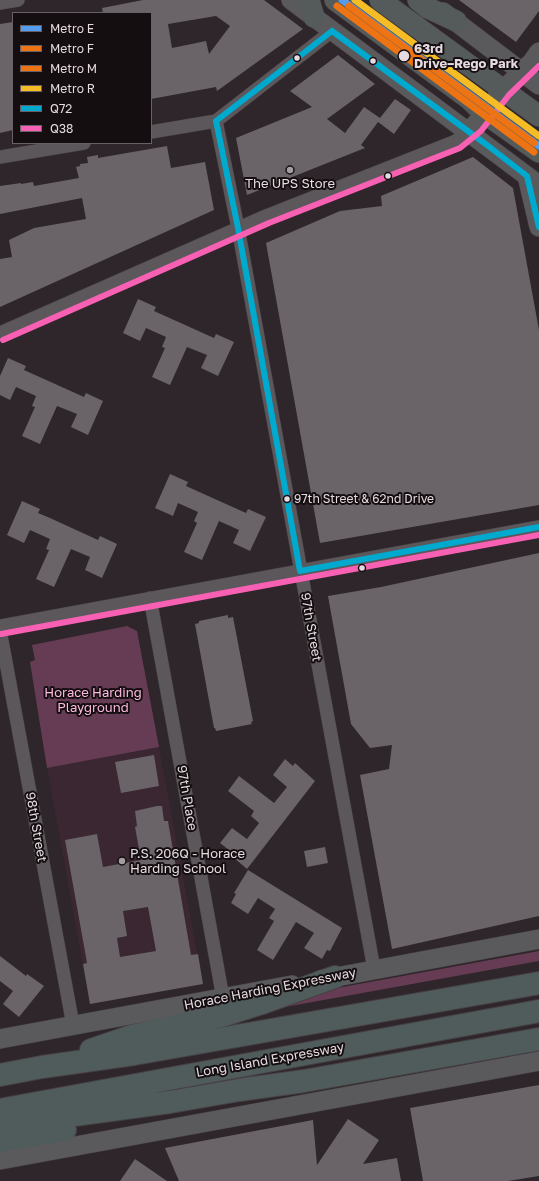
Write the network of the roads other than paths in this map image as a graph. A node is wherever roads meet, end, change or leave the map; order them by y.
1 (18, 0) edge
2 (291, 0) edge
3 (335, 0) edge
4 (380, 0) edge
5 (418, 0) edge
6 (428, 0) edge
7 (0, 3) edge
8 (312, 8) edge
9 (456, 21) junction
10 (332, 31) junction
11 (539, 52) edge
12 (522, 71) junction
13 (539, 85) edge
14 (503, 90) junction
15 (484, 113) junction
16 (539, 116) edge
17 (216, 121) junction
18 (467, 131) junction
19 (152, 132) edge
20 (78, 144) edge
21 (539, 152) edge
22 (0, 157) edge
23 (533, 181) edge
24 (539, 227) edge
25 (238, 228) junction
26 (0, 333) edge
27 (539, 527) edge
28 (300, 571) junction
29 (150, 598) junction
30 (0, 626) edge
31 (0, 630) edge
32 (539, 939) edge
33 (374, 969) junction
34 (335, 977) junction
35 (539, 983) edge
36 (223, 998) junction
37 (539, 1011) edge
38 (73, 1025) junction
39 (0, 1038) edge
40 (539, 1039) edge
41 (539, 1061) edge
42 (42, 1067) junction
43 (0, 1074) edge
44 (304, 1081) junction
45 (0, 1110) edge
46 (0, 1125) edge
47 (0, 1142) edge
48 (0, 1160) edge

1 - 7 street
2 - 8 main road
3 - 15 main road
4 - 14 main road
5 - 9 main road
6 - 9 main road
8 - 10 main road
9 - 12 main road
10 - 17 street
10 - 18 main road
11 - 12 main road
12 - 13 main road
12 - 14 main road
14 - 15 main road
14 - 16 main road
15 - 18 main road
15 - 21 main road
17 - 19 street
17 - 25 street, 97th Street
18 - 23 main road
18 - 25 street
20 - 22 street
23 - 24 main road
25 - 26 street
25 - 28 street, 97th Street
27 - 28 street
28 - 29 street
28 - 33 street, 97th Street
29 - 30 street
29 - 36 street, 97th Place
31 - 38 street, 98th Street
32 - 33 main road, Horace Harding Expressway
33 - 34 main road, Horace Harding Expressway
34 - 36 main road, Horace Harding Expressway
34 - 42 highway
35 - 42 highway
36 - 38 main road, Horace Harding Expressway
37 - 45 highway, Long Island Expressway
38 - 39 main road, Horace Harding Expressway
40 - 44 highway
41 - 48 main road
42 - 43 highway
44 - 46 highway
44 - 47 highway

